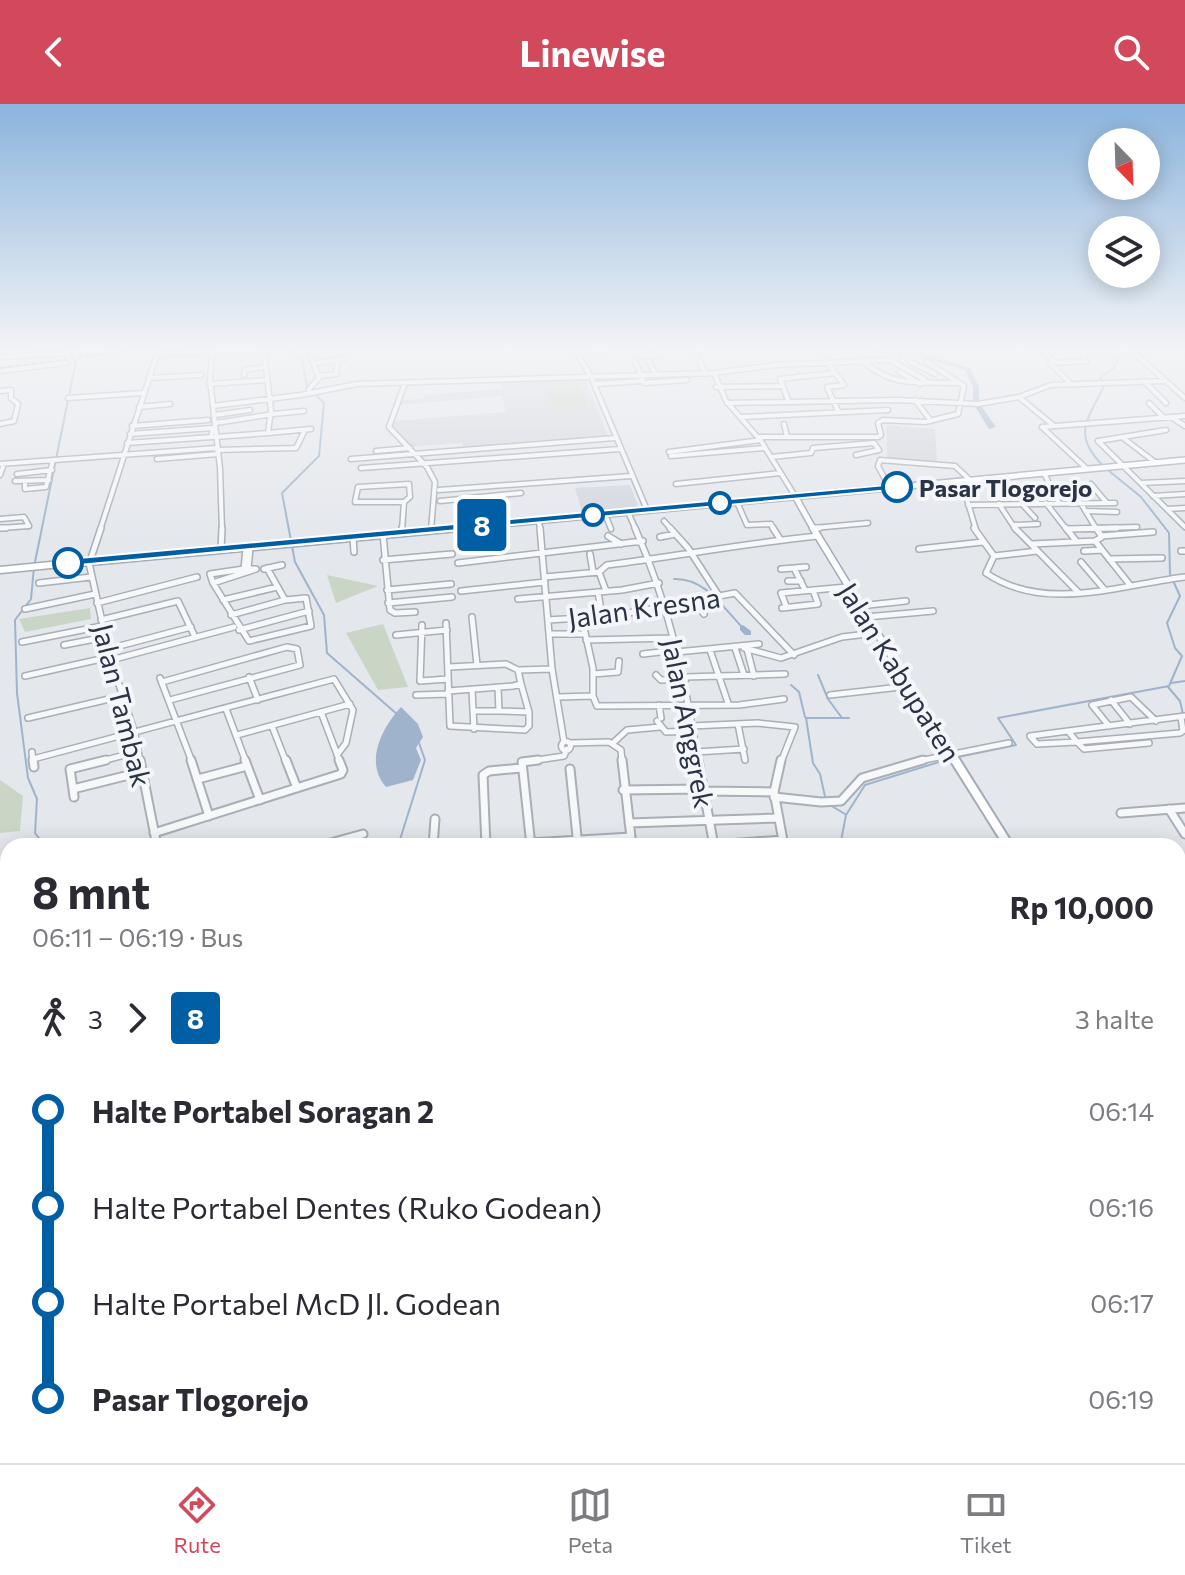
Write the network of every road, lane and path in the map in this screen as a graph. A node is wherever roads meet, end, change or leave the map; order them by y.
1 (17, 414) edge
2 (136, 414) edge
3 (219, 414) edge
4 (271, 414) edge
5 (273, 414) edge
6 (282, 414) edge
7 (394, 414) edge
8 (606, 414) edge
9 (738, 414) edge
10 (783, 414) edge
11 (890, 414) edge
12 (926, 414) edge
13 (956, 414) edge
14 (1040, 414) edge
15 (1160, 414) edge
16 (215, 415) joint
17 (1185, 416) edge
18 (741, 417) junction
19 (1163, 417) junction
20 (1171, 417) junction
21 (892, 419) junction
22 (1135, 419) junction
23 (208, 420) dead end
24 (243, 420) junction
25 (931, 421) junction
26 (216, 423) junction
27 (0, 424) edge
28 (784, 424) dead end
29 (132, 426) junction
30 (1054, 426) junction
31 (1185, 426) edge
32 (1166, 430) dead end
33 (281, 432) junction
34 (1150, 432) junction
35 (268, 433) junction
36 (130, 434) junction
37 (241, 435) junction
38 (214, 437) junction
39 (787, 437) junction
40 (1122, 437) junction
41 (615, 438) junction
42 (760, 439) junction
43 (127, 443) junction
44 (849, 444) junction
45 (410, 448) junction
46 (765, 448) junction
47 (620, 449) junction
48 (376, 451) dead end
49 (217, 452) junction
50 (415, 454) junction
51 (123, 455) junction
52 (771, 457) junction
53 (157, 459) dead end
54 (351, 459) dead end
55 (56, 460) junction
56 (1185, 460) edge
57 (171, 461) dead end
58 (423, 463) junction
59 (1156, 463) junction
60 (2, 464) edge
61 (1122, 466) junction
62 (361, 468) dead end
63 (1089, 469) junction
64 (52, 470) junction
65 (780, 473) junction
66 (1044, 473) junction
67 (17, 474) dead end
68 (0, 475) edge
69 (631, 476) junction
70 (970, 480) junction
71 (15, 481) dead end
72 (957, 481) junction
73 (1185, 481) edge
74 (942, 483) junction
75 (1140, 483) junction
76 (676, 484) dead end
77 (1091, 484) dead end
78 (889, 487) junction
79 (439, 490) dead end
80 (949, 491) dead end
81 (521, 493) dead end
82 (1024, 494) dead end
83 (1185, 494) edge
84 (795, 496) junction
85 (1153, 496) junction
86 (440, 501) dead end
87 (404, 502) junction
88 (737, 502) junction
89 (1080, 502) junction
90 (1106, 502) junction
91 (1046, 503) junction
92 (1059, 503) junction
93 (1115, 503) dead end
94 (999, 504) junction
95 (1022, 504) junction
96 (1038, 504) junction
97 (968, 505) junction
98 (1185, 508) edge
99 (1167, 509) junction
100 (647, 510) junction
101 (1086, 511) junction
102 (628, 512) junction
103 (1117, 512) dead end
104 (605, 514) junction
105 (0, 519) edge
106 (539, 521) junction
107 (664, 521) dead end
108 (868, 523) dead end
109 (1183, 524) edge
110 (1013, 525) junction
111 (1137, 527) dead end
112 (0, 528) edge
113 (814, 528) junction
114 (1096, 528) junction
115 (611, 529) dead end
116 (1067, 529) junction
117 (431, 530) junction
118 (402, 532) junction
119 (1153, 532) dead end
120 (383, 534) junction
121 (675, 534) junction
122 (608, 536) dead end
123 (818, 536) junction
124 (1101, 536) junction
125 (353, 537) junction
126 (660, 537) dead end
127 (780, 539) junction
128 (643, 541) junction
129 (1095, 541) junction
130 (983, 542) junction
131 (1077, 542) junction
132 (621, 544) junction
133 (1032, 544) junction
134 (248, 548) junction
135 (919, 549) dead end
136 (221, 550) junction
137 (1102, 550) junction
138 (1037, 551) junction
139 (1084, 551) dead end
140 (354, 552) dead end
141 (452, 554) dead end
142 (590, 554) dead end
143 (693, 554) junction
144 (541, 555) junction
145 (994, 556) junction
146 (1162, 558) dead end
147 (647, 559) junction
148 (1109, 559) junction
149 (383, 560) junction
150 (89, 562) junction
151 (1081, 562) dead end
152 (458, 563) dead end
153 (282, 565) dead end
154 (806, 567) dead end
155 (267, 568) junction
156 (794, 568) junction
157 (256, 569) junction
158 (781, 569) dead end
159 (0, 570) edge
160 (596, 572) junction
161 (571, 574) junction
162 (91, 577) junction
163 (197, 577) dead end
164 (1180, 578) edge
165 (545, 580) junction
166 (788, 581) dead end
167 (801, 581) junction
168 (659, 582) junction
169 (39, 583) dead end
170 (213, 583) junction
171 (451, 584) dead end
172 (1185, 584) edge
173 (1130, 585) junction
174 (277, 587) junction
175 (847, 587) junction
176 (1104, 589) junction
177 (387, 590) junction
178 (805, 590) junction
179 (813, 590) junction
180 (461, 591) dead end
181 (606, 591) junction
182 (598, 592) junction
183 (1078, 592) junction
184 (95, 594) junction
185 (576, 594) junction
186 (546, 596) junction
187 (452, 597) dead end
188 (715, 598) junction
189 (518, 599) dead end
190 (223, 600) junction
191 (285, 600) junction
192 (906, 601) dead end
193 (696, 602) junction
194 (97, 603) junction
195 (388, 603) junction
196 (818, 604) junction
197 (859, 606) junction
198 (664, 608) junction
199 (824, 608) dead end
200 (25, 609) dead end
201 (309, 611) junction
202 (933, 611) dead end
203 (415, 612) dead end
204 (704, 614) dead end
205 (231, 615) junction
206 (472, 617) dead end
207 (602, 617) junction
208 (866, 617) junction
209 (582, 619) junction
210 (548, 620) junction
211 (102, 623) junction
212 (191, 627) junction
213 (236, 628) junction
214 (422, 628) junction
215 (876, 633) junction
216 (549, 634) junction
217 (396, 635) dead end
218 (105, 637) junction
219 (195, 637) junction
220 (585, 637) junction
221 (673, 638) junction
222 (22, 642) dead end
223 (759, 644) dead end
224 (64, 645) dead end
225 (735, 648) junction
226 (745, 648) junction
227 (108, 649) junction
228 (710, 650) junction
229 (677, 651) junction
230 (643, 654) dead end
231 (794, 655) junction
232 (110, 659) junction
233 (619, 661) dead end
234 (222, 664) junction
235 (477, 665) junction
236 (449, 667) junction
237 (552, 669) junction
238 (518, 670) junction
239 (593, 674) junction
240 (785, 674) dead end
241 (656, 675) dead end
242 (744, 675) junction
243 (25, 676) dead end
244 (720, 676) junction
245 (754, 676) junction
246 (249, 677) junction
247 (686, 678) junction
248 (448, 679) junction
249 (229, 682) junction
250 (521, 684) junction
251 (909, 686) junction
252 (498, 688) junction
253 (472, 690) junction
254 (448, 692) junction
255 (416, 695) dead end
256 (830, 695) dead end
257 (122, 696) junction
258 (593, 696) junction
259 (558, 697) junction
260 (784, 699) dead end
261 (170, 700) junction
262 (258, 700) junction
263 (1111, 700) junction
264 (728, 703) junction
265 (350, 704) junction
266 (659, 705) junction
267 (688, 705) junction
268 (226, 709) junction
269 (474, 711) junction
270 (499, 711) junction
271 (321, 712) junction
272 (529, 712) junction
273 (1183, 716) edge
274 (28, 718) dead end
275 (1156, 721) junction
276 (179, 722) junction
277 (659, 722) junction
278 (738, 724) junction
279 (1130, 724) junction
280 (272, 726) junction
281 (1109, 726) junction
282 (692, 728) junction
283 (474, 729) junction
284 (1068, 731) junction
285 (135, 734) junction
286 (237, 735) junction
287 (1077, 742) junction
288 (613, 743) junction
289 (1009, 743) dead end
290 (1149, 743) dead end
291 (567, 745) junction
292 (744, 749) junction
293 (136, 752) junction
294 (696, 752) junction
295 (337, 755) junction
296 (953, 757) junction
297 (745, 760) dead end
298 (247, 766) junction
299 (34, 767) dead end
300 (522, 768) junction
301 (570, 769) dead end
302 (141, 772) junction
303 (198, 779) junction
304 (297, 788) junction
305 (73, 789) junction
306 (623, 790) junction
307 (703, 790) junction
308 (774, 794) junction
309 (74, 797) dead end
310 (260, 800) junction
311 (1185, 808) edge
312 (1169, 809) junction
313 (1121, 813) dead end
314 (209, 816) junction
315 (777, 818) junction
316 (435, 819) dead end
317 (707, 819) junction
318 (629, 823) junction
319 (154, 833) junction
320 (363, 834) dead end
321 (1185, 834) edge
322 (631, 837) joint
323 (155, 838) edge
324 (351, 838) edge
325 (434, 838) edge
326 (486, 838) edge
327 (530, 838) edge
328 (577, 838) edge
329 (622, 838) edge
330 (712, 838) edge
331 (783, 838) edge
332 (1004, 838) edge

1 - 27 street
2 - 29 street
3 - 16 street
4 - 24 street
5 - 35 street
6 - 33 street
7 - 45 street
8 - 41 street
9 - 18 street
10 - 18 street
11 - 21 street
12 - 25 street
13 - 25 street
14 - 30 street
15 - 19 street
16 - 26 street
17 - 20 street
18 - 42 street
19 - 20 street
19 - 22 street
20 - 31 street
21 - 25 street
21 - 39 street
22 - 30 street
22 - 34 street
23 - 29 street
24 - 26 street
24 - 37 street
26 - 38 street
28 - 39 street
29 - 36 street
30 - 63 street
32 - 34 street
33 - 35 street
33 - 49 street
34 - 40 street
35 - 37 street
36 - 38 street
36 - 43 street
37 - 38 street
38 - 43 street
38 - 49 street
39 - 42 street
40 - 59 street
40 - 61 street
41 - 47 street
41 - 50 street
42 - 46 street
42 - 46 street
43 - 51 street
44 - 44 street
44 - 52 street
45 - 48 street
45 - 50 street
46 - 52 street
47 - 58 street
47 - 69 street
49 - 51 street
49 - 53 street
49 - 57 street
49 - 136 street
50 - 54 street
50 - 58 street
51 - 55 street
51 - 150 street
52 - 65 street
55 - 60 street
55 - 64 street
56 - 59 main road
58 - 62 street
58 - 117 street
59 - 61 main road
60 - 68 street
61 - 63 main road
61 - 75 street
63 - 66 main road
64 - 67 street
64 - 71 street
65 - 76 street
65 - 84 street
66 - 70 main road
66 - 92 street
69 - 79 street
69 - 100 street
70 - 72 main road
70 - 78 street
72 - 74 main road
72 - 97 street
73 - 75 street
74 - 78 main road
74 - 80 street
75 - 85 street
77 - 90 street
78 - 84 main road
81 - 86 street
82 - 96 street
83 - 85 street
84 - 88 main road
84 - 113 main road, Jalan Kabupaten
85 - 99 street
87 - 87 street
87 - 118 street
88 - 100 main road
88 - 127 street
89 - 90 street
89 - 92 street
89 - 101 street
90 - 93 street
91 - 92 street
91 - 96 street
91 - 116 street
94 - 95 street
94 - 97 street
94 - 110 street
95 - 96 street
95 - 110 street
97 - 130 street
98 - 99 street
99 - 109 street
100 - 102 main road
101 - 103 street
101 - 114 street
102 - 104 main road
102 - 128 street, Jalan Anggrek
104 - 106 main road
104 - 115 street
105 - 112 street
106 - 117 main road
106 - 144 street
107 - 121 street
108 - 113 street
110 - 133 street
111 - 114 street
113 - 123 main road, Jalan Kabupaten
114 - 116 street
114 - 124 street
116 - 131 street
117 - 118 main road
118 - 120 main road
119 - 124 street
120 - 125 main road
120 - 149 street
121 - 126 street
121 - 143 street
122 - 132 street
123 - 127 street
123 - 175 main road, Jalan Kabupaten
124 - 129 street
125 - 134 main road
125 - 140 street
127 - 143 street
128 - 132 street
128 - 147 street, Jalan Anggrek
129 - 131 street
129 - 137 street
130 - 135 street
130 - 145 street
131 - 133 street
132 - 144 street
133 - 138 street
134 - 136 main road
134 - 157 street
134 - 170 street
136 - 150 main road
137 - 139 street
137 - 148 street
138 - 145 street
138 - 183 street
141 - 149 street
142 - 160 street
143 - 147 street
143 - 188 street
144 - 152 street
144 - 165 street
145 - 183 street
146 - 148 street
147 - 160 street
147 - 168 street, Jalan Anggrek
148 - 173 street
149 - 177 street
150 - 159 main road
150 - 162 street, Jalan Tambak
151 - 176 street
153 - 155 street
154 - 156 street
155 - 157 street
155 - 174 street
156 - 158 street
156 - 167 street
157 - 170 street
160 - 161 street
160 - 181 street
161 - 165 street
161 - 185 street
162 - 169 street
162 - 184 street, Jalan Tambak
163 - 194 street
164 - 172 street
164 - 173 street
165 - 180 street
165 - 186 street
166 - 167 street
167 - 178 street
168 - 181 street
168 - 198 street, Jalan Anggrek
170 - 190 street
171 - 177 street
173 - 176 street
174 - 190 street
174 - 191 street
175 - 179 street
175 - 197 main road, Jalan Kabupaten
176 - 183 street
177 - 195 street
178 - 179 street
178 - 196 street
179 - 196 street
181 - 182 street
182 - 185 street
182 - 207 street
184 - 194 street, Jalan Tambak
184 - 200 street
185 - 186 street
186 - 189 street
186 - 210 street
187 - 195 street
188 - 193 street, Jalan Kresna
188 - 231 street, Jalan Kresna
190 - 205 street
191 - 201 street
191 - 205 street
192 - 197 street
193 - 198 street, Jalan Kresna
193 - 204 street
194 - 211 street, Jalan Tambak
195 - 203 street
196 - 199 street
197 - 208 main road, Jalan Kabupaten
198 - 207 street, Jalan Kresna
198 - 221 street, Jalan Anggrek
201 - 213 street
201 - 213 street
202 - 208 street
205 - 213 street
206 - 235 street
207 - 209 street, Jalan Kresna
208 - 215 main road, Jalan Kabupaten
209 - 210 street, Jalan Kresna
209 - 220 street
210 - 216 street
211 - 212 street
211 - 218 street, Jalan Tambak
211 - 222 street
212 - 219 street
212 - 227 street
213 - 219 street
214 - 217 street
214 - 236 street
214 - 248 street
215 - 231 street
215 - 251 main road, Jalan Kabupaten
216 - 220 street
216 - 237 street
218 - 224 street
218 - 227 street, Jalan Tambak
219 - 232 street
220 - 221 street
220 - 239 street
221 - 229 street, Jalan Anggrek
223 - 226 street
225 - 226 street
225 - 228 street
225 - 242 street
226 - 231 street
226 - 245 street
227 - 232 street, Jalan Tambak
228 - 229 street
228 - 244 street
229 - 230 street
229 - 247 street, Jalan Anggrek
232 - 243 street
232 - 257 street, Jalan Tambak
233 - 239 street
234 - 246 street
234 - 249 street
234 - 261 street
235 - 236 street
235 - 238 street
236 - 248 street
237 - 238 street
237 - 259 street
238 - 250 street
239 - 258 street
240 - 245 street
241 - 247 street
242 - 244 street
242 - 245 street
244 - 247 street
244 - 264 street
246 - 249 street
246 - 262 street
247 - 267 street, Jalan Anggrek
248 - 254 street
249 - 261 street
250 - 252 street
250 - 272 street
251 - 256 street
251 - 296 main road, Jalan Kabupaten
252 - 253 street
252 - 270 street
253 - 254 street
253 - 269 street
254 - 255 street
254 - 283 street
257 - 274 street
257 - 285 street, Jalan Tambak
258 - 259 street
258 - 266 street
259 - 291 street
260 - 264 street
261 - 276 street
262 - 265 street
262 - 268 street
263 - 275 street
263 - 279 street
263 - 281 street
264 - 267 street
265 - 271 street
265 - 295 street
266 - 267 street
266 - 277 street
267 - 282 street, Jalan Anggrek
268 - 276 street
268 - 286 street
269 - 270 street
269 - 283 street
270 - 272 street
271 - 280 street
271 - 295 street
272 - 283 street
273 - 275 street
273 - 287 street
275 - 279 street
276 - 285 street
276 - 303 street
277 - 282 street
277 - 288 street
278 - 282 street
278 - 292 street
278 - 308 street
279 - 281 street
280 - 286 street
280 - 304 street
281 - 284 street
282 - 294 street, Jalan Anggrek
284 - 287 street
284 - 287 street
285 - 293 street, Jalan Tambak
285 - 299 street
286 - 298 street
287 - 290 street
288 - 291 street
288 - 306 street
289 - 296 street
291 - 300 street
292 - 294 street
292 - 297 street
293 - 302 street, Jalan Tambak
293 - 305 street
294 - 307 street, Jalan Anggrek
295 - 304 street
296 - 308 street
296 - 332 main road, Jalan Kabupaten
298 - 303 street
298 - 310 street
300 - 326 street
300 - 327 street
301 - 328 street
302 - 305 street
302 - 319 street, Jalan Tambak
303 - 314 street
304 - 310 street
305 - 309 street
306 - 307 street
306 - 318 street
307 - 308 street
307 - 317 street, Jalan Anggrek
308 - 315 street
310 - 314 street
311 - 312 street
312 - 313 street
312 - 321 street
314 - 319 street
315 - 317 street
315 - 331 street
316 - 325 street
317 - 318 street
317 - 330 street, Jalan Anggrek
318 - 322 street
319 - 323 street, Jalan Tambak
320 - 324 street
322 - 329 street

